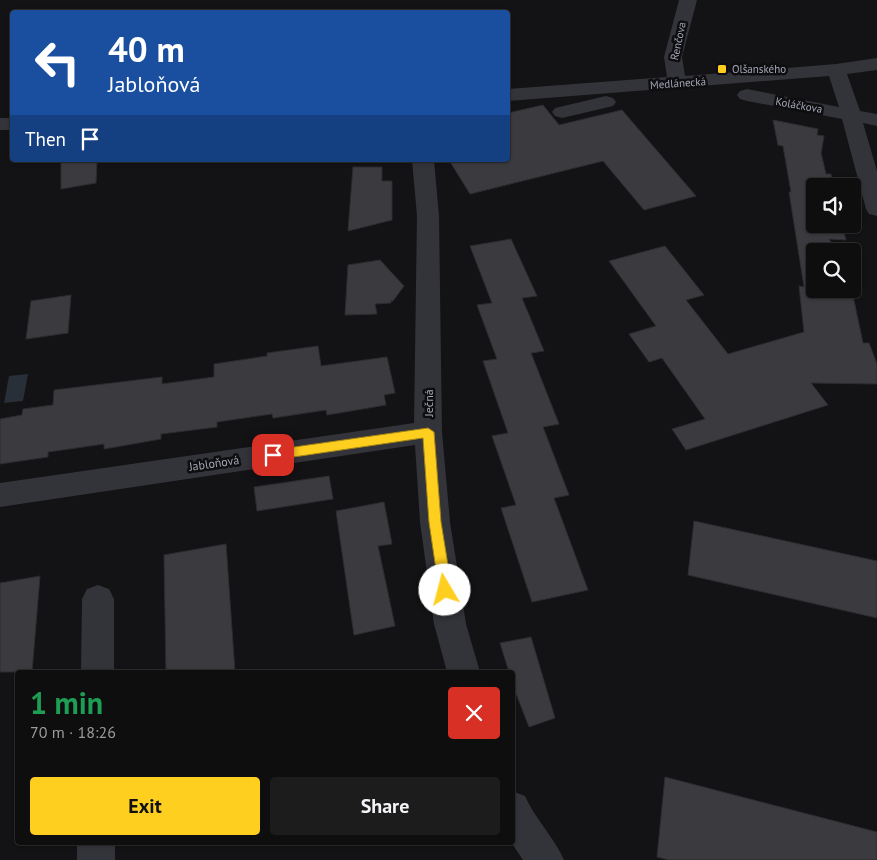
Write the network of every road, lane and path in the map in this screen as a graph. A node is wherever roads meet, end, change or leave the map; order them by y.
1 (688, 0) edge
2 (877, 64) edge
3 (836, 70) junction
4 (677, 83) junction
5 (609, 88) junction
6 (510, 95) edge
7 (747, 95) dead end
8 (562, 112) dead end
9 (851, 115) junction
10 (877, 120) edge
11 (423, 162) edge
12 (877, 209) edge
13 (428, 432) junction
14 (0, 495) edge
15 (98, 599) dead end
16 (97, 670) edge
17 (463, 670) edge
18 (515, 816) edge
19 (96, 845) edge
20 (96, 860) edge
21 (545, 860) edge

1 - 4 street, Renčova
2 - 3 street, Medlánecká
3 - 4 street, Medlánecká
3 - 9 street
4 - 5 street, Medlánecká
5 - 6 street, Medlánecká
5 - 8 street
7 - 9 street, Koláčkova
9 - 10 street, Koláčkova
9 - 12 street
11 - 13 street, Ječná
13 - 14 street, Jabloňová
13 - 17 street, Ječná
15 - 16 street
18 - 21 street
19 - 20 street

